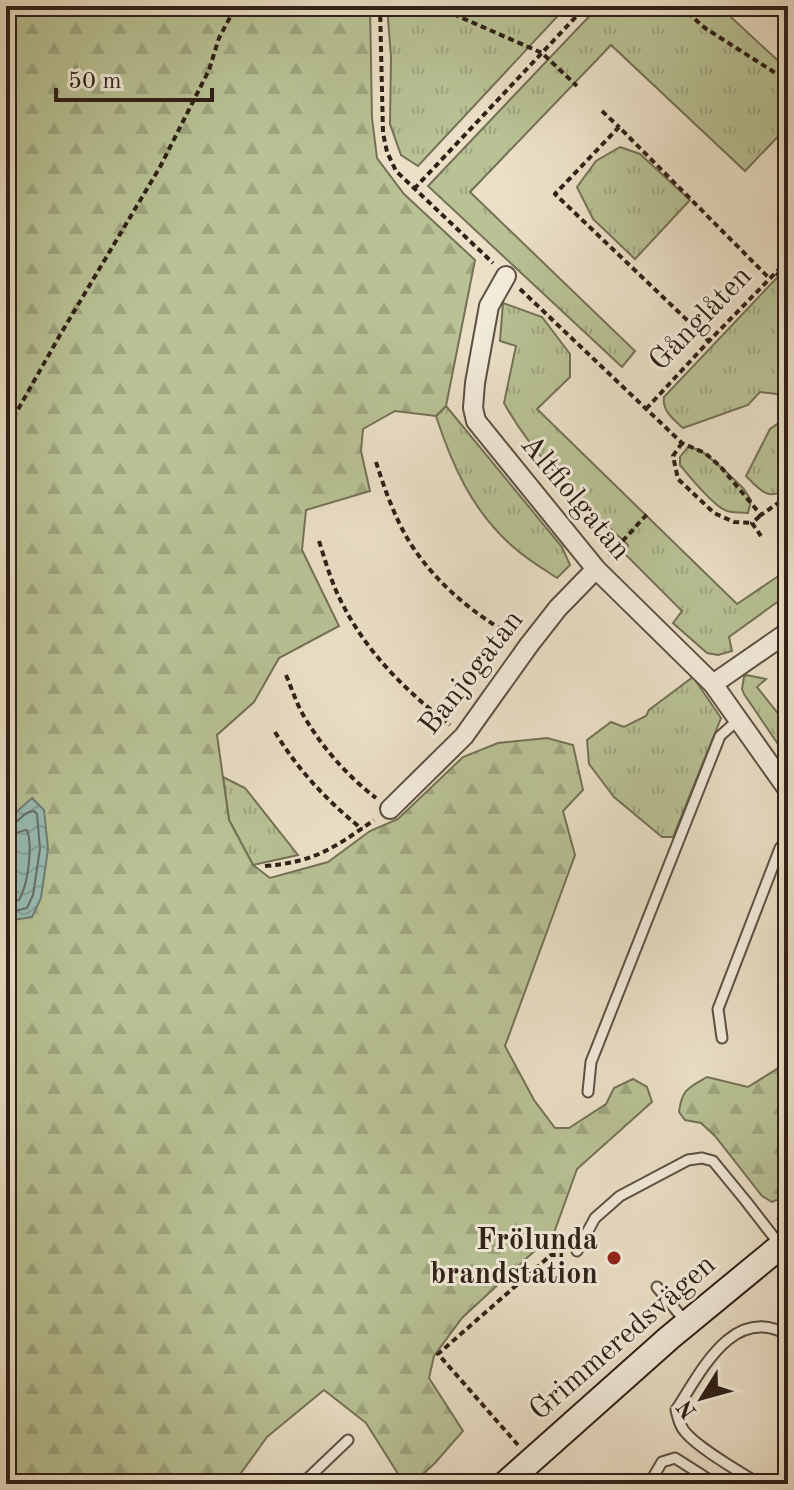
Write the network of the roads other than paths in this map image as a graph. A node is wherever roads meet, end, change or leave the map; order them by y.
1 (506, 276) road end
2 (596, 569) junction
3 (788, 632) edge
4 (713, 684) junction
5 (739, 719) junction
6 (788, 790) edge
7 (390, 809) road end
8 (788, 838) edge
9 (722, 1038) dead end
10 (588, 1092) dead end
11 (785, 1240) edge
12 (577, 1251) dead end
13 (657, 1287) dead end
14 (687, 1323) junction
15 (787, 1332) edge
16 (348, 1440) dead end
17 (302, 1484) edge
18 (505, 1484) edge
19 (649, 1484) edge
20 (716, 1484) edge
21 (759, 1484) edge

1 - 2 street, Altfiolgatan
2 - 4 street, Altfiolgatan
2 - 7 street, Banjogatan
3 - 4 street
4 - 5 street, Altfiolgatan
5 - 6 street, Altfiolgatan
5 - 10 lane
8 - 9 lane
11 - 12 lane
11 - 14 street, Grimmeredsvägen
13 - 14 lane
14 - 18 street, Grimmeredsvägen
15 - 21 lane
16 - 17 lane
19 - 20 lane

